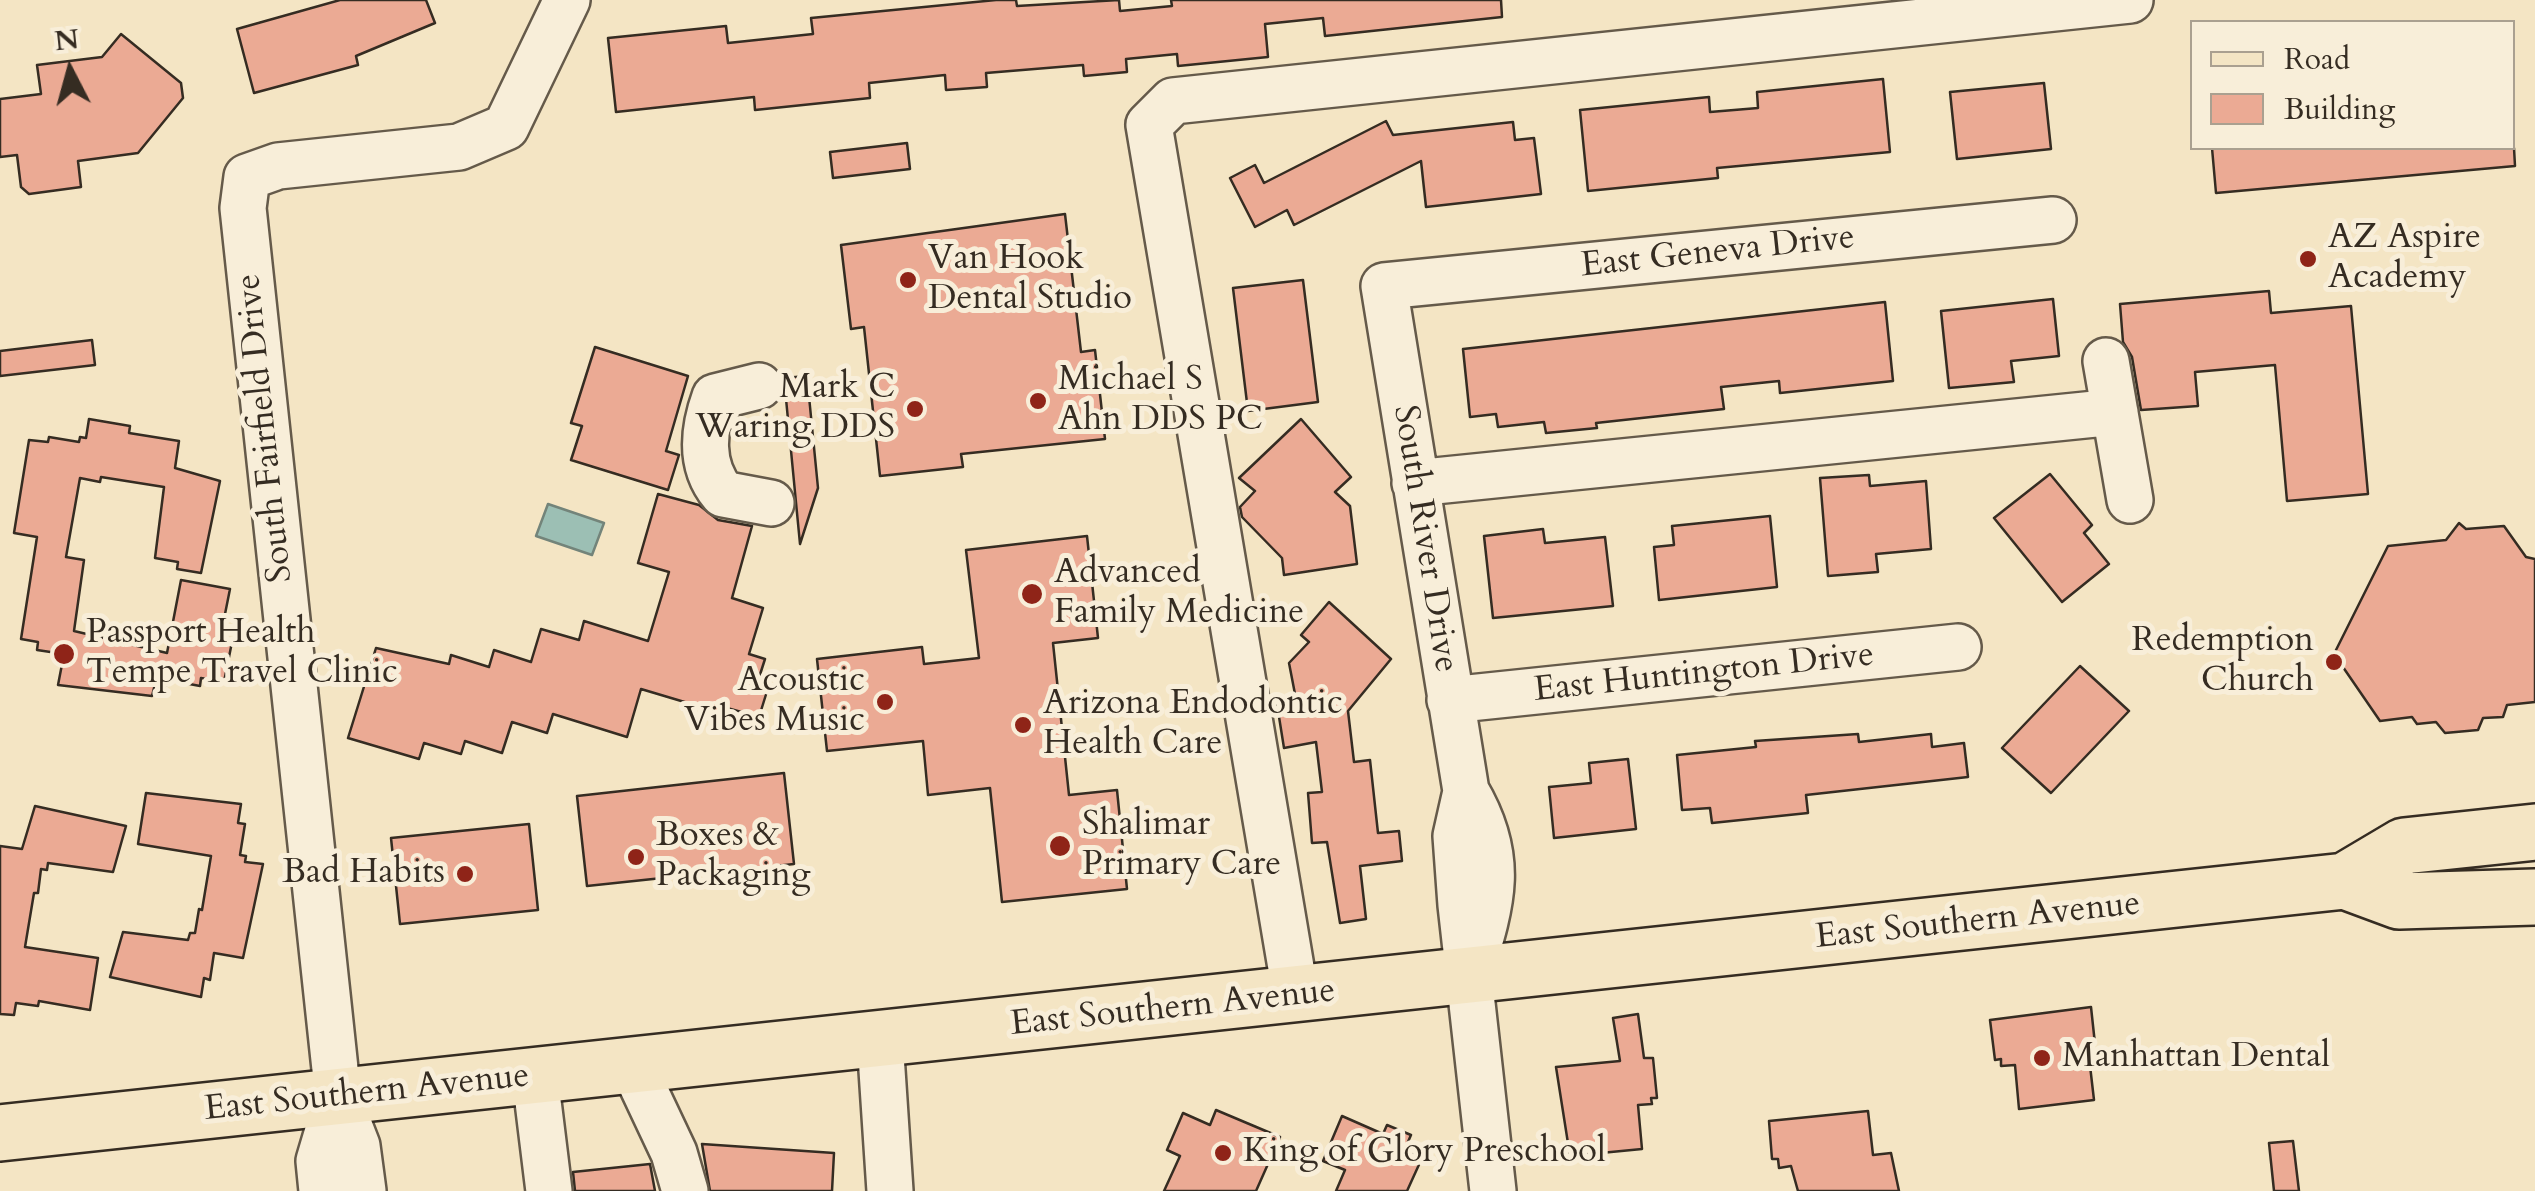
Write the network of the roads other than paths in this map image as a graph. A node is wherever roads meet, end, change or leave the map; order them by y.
1 (567, 0) edge
2 (2130, 0) edge
3 (2053, 220) dead end
4 (1384, 286) joint
5 (2106, 361) dead end
6 (760, 386) dead end
7 (2115, 412) junction
8 (1415, 483) junction
9 (2130, 500) dead end
10 (771, 503) dead end
11 (1958, 647) dead end
12 (1450, 700) junction
13 (2535, 832) edge
14 (2535, 865) edge
15 (2345, 881) junction
16 (2535, 897) edge
17 (2399, 901) junction
18 (1470, 977) junction
19 (1296, 996) junction
20 (880, 1040) junction
21 (634, 1066) junction
22 (535, 1076) junction
23 (338, 1097) junction
24 (0, 1133) edge
25 (322, 1191) edge
26 (363, 1191) edge
27 (549, 1191) edge
28 (686, 1191) edge
29 (890, 1191) edge
30 (1493, 1191) edge

1 - 23 street, South Fairfield Drive
2 - 19 street
3 - 4 street, East Geneva Drive
4 - 8 street, South River Drive
5 - 7 street
6 - 10 street
7 - 8 street
7 - 9 street
8 - 12 street, South River Drive
11 - 12 street, East Huntington Drive
12 - 18 street, South River Drive
13 - 15 main road, East Southern Avenue
14 - 17 main road
15 - 17 main road, East Southern Avenue
15 - 18 main road, East Southern Avenue
16 - 17 main road, East Southern Avenue
18 - 19 main road, East Southern Avenue
18 - 30 street, South River Drive
19 - 20 main road, East Southern Avenue
20 - 21 main road, East Southern Avenue
20 - 29 street
21 - 22 main road, East Southern Avenue
21 - 28 street
22 - 23 main road, East Southern Avenue
22 - 27 street
23 - 24 main road, East Southern Avenue
23 - 25 street, South Fairfield Drive
23 - 26 street, South Fairfield Drive

